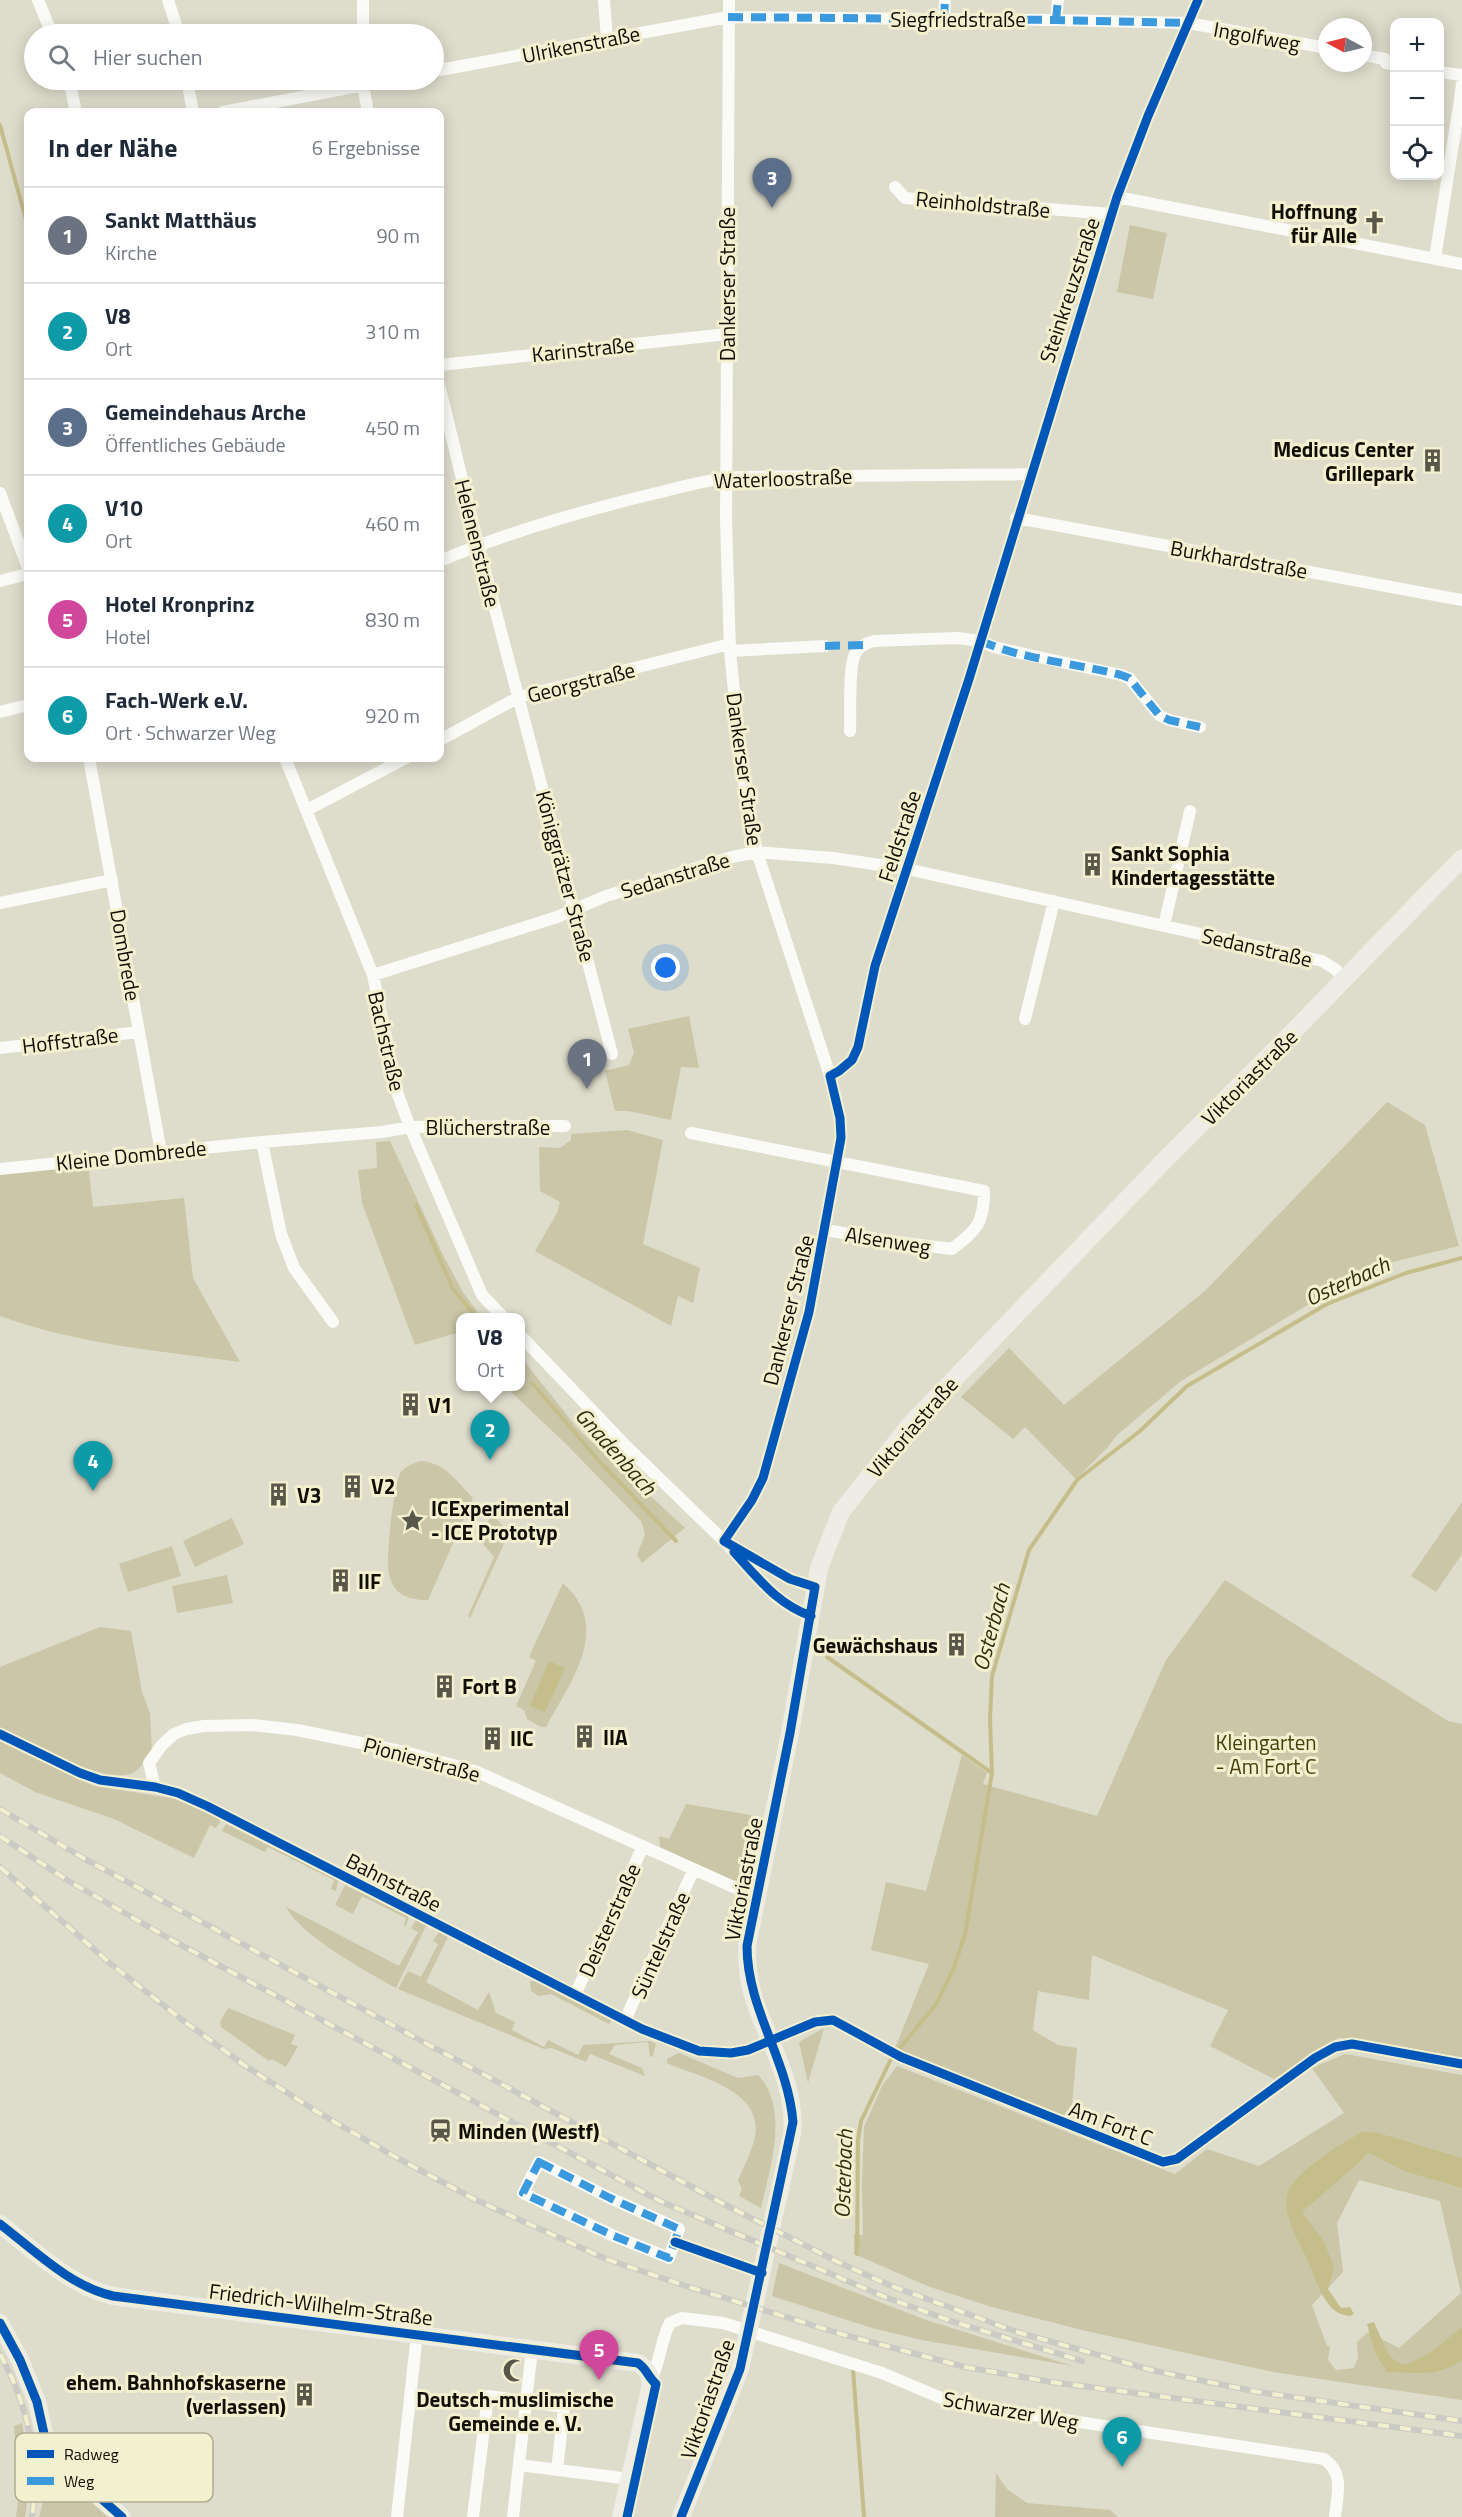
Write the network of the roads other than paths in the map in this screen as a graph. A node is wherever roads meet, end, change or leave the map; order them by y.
1 (38, 0) edge
2 (168, 0) edge
3 (363, 0) edge
4 (604, 0) edge
5 (729, 0) edge
6 (945, 0) edge
7 (1058, 0) edge
8 (1198, 0) edge
9 (728, 16) junction
10 (944, 19) junction
11 (1056, 20) junction
12 (48, 24) edge
13 (175, 24) edge
14 (363, 24) edge
15 (1188, 24) junction
16 (607, 39) junction
17 (1318, 46) edge
18 (1372, 57) edge
19 (1390, 64) edge
20 (444, 69) edge
21 (1444, 73) edge
22 (1462, 75) edge
23 (1462, 84) edge
24 (71, 90) edge
25 (189, 90) edge
26 (325, 90) edge
27 (364, 90) edge
28 (1461, 106) edge
29 (75, 108) edge
30 (192, 108) edge
31 (242, 108) edge
32 (367, 108) edge
33 (895, 187) dead end
34 (1117, 197) junction
35 (1112, 214) junction
36 (1435, 258) junction
37 (1462, 264) edge
38 (727, 334) junction
39 (444, 365) edge
40 (444, 405) edge
41 (1031, 474) junction
42 (726, 478) junction
43 (0, 493) edge
44 (1017, 518) junction
45 (478, 544) junction
46 (24, 557) edge
47 (444, 559) edge
48 (24, 575) edge
49 (0, 581) edge
50 (993, 598) joint
51 (1462, 600) edge
52 (981, 641) junction
53 (825, 646) dead end
54 (730, 647) junction
55 (519, 697) junction
56 (24, 706) edge
57 (0, 712) edge
58 (1200, 727) dead end
59 (850, 731) dead end
60 (444, 738) edge
61 (90, 762) edge
62 (287, 762) edge
63 (398, 762) edge
64 (307, 810) junction
65 (1190, 812) dead end
66 (757, 852) junction
67 (1462, 858) edge
68 (907, 869) junction
69 (112, 880) junction
70 (1054, 901) junction
71 (0, 903) edge
72 (574, 911) junction
73 (1164, 926) junction
74 (373, 975) junction
75 (1344, 979) junction
76 (1025, 1019) dead end
77 (139, 1032) junction
78 (0, 1048) edge
79 (612, 1054) dead end
80 (830, 1076) junction
81 (565, 1126) dead end
82 (410, 1127) junction
83 (691, 1133) dead end
84 (262, 1142) junction
85 (161, 1152) junction
86 (837, 1162) junction
87 (0, 1169) edge
88 (826, 1230) junction
89 (500, 1313) edge
90 (333, 1322) dead end
91 (525, 1340) edge
92 (724, 1541) junction
93 (815, 1587) junction
94 (811, 1616) junction
95 (0, 1734) edge
96 (149, 1763) junction
97 (127, 1784) junction
98 (155, 1787) junction
99 (643, 1846) junction
100 (694, 1869) junction
101 (758, 1894) junction
102 (575, 1995) junction
103 (625, 2020) junction
104 (770, 2040) junction
105 (1462, 2064) edge
106 (0, 2224) edge
107 (675, 2242) junction
108 (762, 2272) junction
109 (0, 2323) edge
110 (417, 2334) junction
111 (532, 2349) junction
112 (651, 2379) junction
113 (527, 2402) junction
114 (44, 2433) edge
115 (519, 2466) junction
116 (557, 2470) junction
117 (630, 2479) junction
118 (105, 2502) edge
119 (122, 2517) edge
120 (397, 2517) edge
121 (473, 2517) edge
122 (513, 2517) edge
123 (621, 2517) edge
124 (681, 2517) edge
125 (1335, 2517) edge

1 - 12 street
2 - 13 street
3 - 14 street
4 - 16 street
5 - 9 street, Dankerser Straße
6 - 10 street
7 - 11 street
8 - 15 street, Steinkreuzstraße
9 - 10 street, Siegfriedstraße
9 - 16 street, Ulrikenstraße
9 - 38 street, Dankerser Straße
10 - 11 street, Siegfriedstraße
11 - 15 street, Siegfriedstraße
15 - 17 street, Ingolfweg
15 - 34 street, Steinkreuzstraße
16 - 20 street, Ulrikenstraße
18 - 19 street
21 - 22 street
23 - 28 street
24 - 29 street
25 - 30 street
26 - 31 street
27 - 32 street
28 - 36 street
33 - 35 street, Reinholdstraße
34 - 35 street, Steinkreuzstraße
34 - 36 street
35 - 41 street, Steinkreuzstraße
36 - 37 street
38 - 39 street, Karinstraße
38 - 42 street, Dankerser Straße
40 - 45 street, Helenenstraße
41 - 42 street, Waterloostraße
41 - 44 street, Steinkreuzstraße
42 - 45 street, Waterloostraße
42 - 54 street, Dankerser Straße
43 - 46 street
44 - 50 street, Steinkreuzstraße
44 - 51 street, Burkhardstraße
45 - 47 street, Waterloostraße
45 - 55 street, Helenenstraße
48 - 49 street
50 - 52 street, Feldstraße
52 - 58 street
52 - 59 street
52 - 68 street, Feldstraße
53 - 54 street, Georgstraße
54 - 55 street, Georgstraße
54 - 66 street, Dankerser Straße
55 - 60 street, Georgstraße
55 - 72 street, Königgrätzer Straße
56 - 57 street
61 - 69 street, Dombrede
62 - 64 street, Bachstraße
63 - 64 street
64 - 74 street, Bachstraße
65 - 73 street
66 - 68 street, Sedanstraße
66 - 72 street, Sedanstraße
66 - 80 street, Dankerser Straße
67 - 75 main road, Viktoriastraße
68 - 70 street, Sedanstraße
68 - 80 street, Feldstraße
69 - 71 street
69 - 77 street, Dombrede
70 - 73 street, Sedanstraße
70 - 76 street
72 - 74 street, Sedanstraße
72 - 79 street, Königgrätzer Straße
73 - 75 street, Sedanstraße
74 - 82 street, Bachstraße
75 - 93 main road, Viktoriastraße
77 - 78 street, Hoffstraße
77 - 85 street, Dombrede
80 - 86 street, Dankerser Straße
81 - 82 street, Blücherstraße
82 - 84 street, Kleine Dombrede
82 - 89 street, Bachstraße
83 - 86 street
84 - 85 street, Kleine Dombrede
84 - 90 street
85 - 87 street, Kleine Dombrede
86 - 88 street, Dankerser Straße
86 - 88 street, Alsenweg
88 - 92 street, Dankerser Straße
91 - 92 street
92 - 93 street
92 - 94 street
93 - 94 main road, Viktoriastraße
94 - 101 main road, Viktoriastraße
95 - 97 street, Bahnstraße
96 - 97 street, Pionierstraße
96 - 98 street
96 - 99 street, Pionierstraße
97 - 98 street, Bahnstraße
98 - 102 street, Bahnstraße
99 - 100 street, Pionierstraße
99 - 102 street, Deisterstraße
100 - 101 street, Pionierstraße
100 - 103 street, Süntelstraße
101 - 104 main road, Viktoriastraße
102 - 103 street, Bahnstraße
103 - 104 street, Bahnstraße
104 - 105 street, Am Fort C
104 - 108 main road, Viktoriastraße
106 - 110 main road, Friedrich-Wilhelm-Straße
107 - 107 street
107 - 108 street
108 - 124 main road, Viktoriastraße
109 - 114 main road
110 - 111 main road, Friedrich-Wilhelm-Straße
110 - 120 street
111 - 112 main road, Friedrich-Wilhelm-Straße
111 - 113 street
112 - 117 main road
112 - 125 street, Schwarzer Weg
113 - 115 street
113 - 116 street
113 - 121 street
115 - 116 street
115 - 122 street
116 - 117 street
117 - 123 main road
118 - 119 main road

